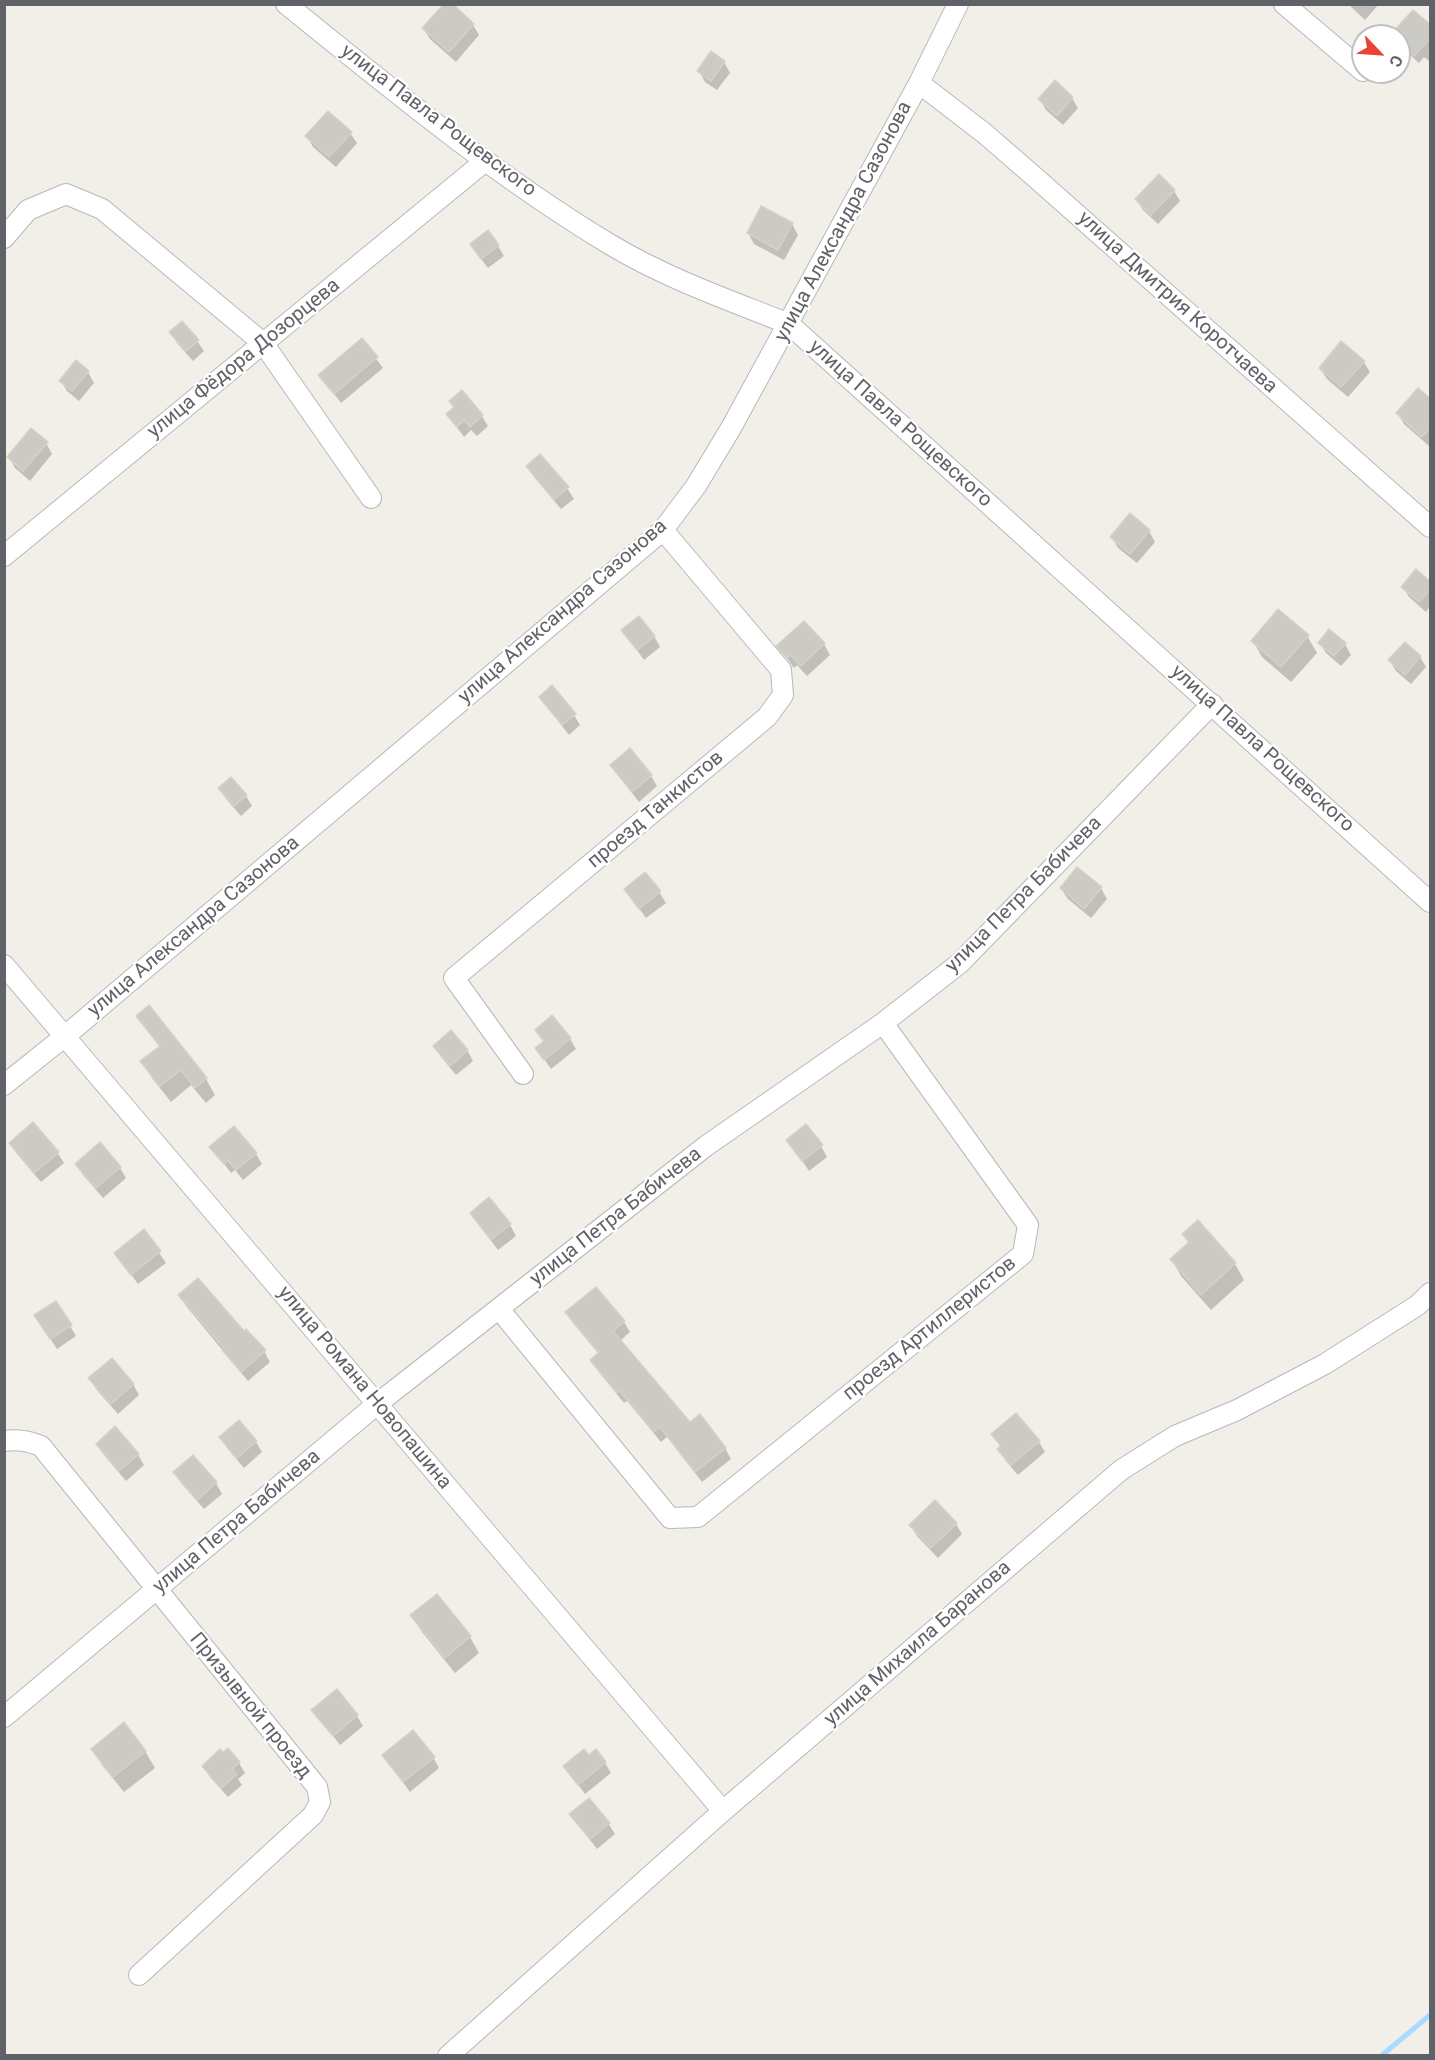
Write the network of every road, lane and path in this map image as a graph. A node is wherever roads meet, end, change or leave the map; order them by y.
1 (286, 4) edge
2 (958, 4) edge
3 (1284, 4) edge
4 (1351, 61) edge
5 (919, 83) junction
6 (484, 162) junction
7 (4, 238) edge
8 (789, 324) junction
9 (263, 342) junction
10 (371, 498) dead end
11 (1431, 527) edge
12 (663, 530) junction
13 (4, 556) edge
14 (1212, 704) junction
15 (1431, 902) edge
16 (4, 965) edge
17 (883, 1023) junction
18 (64, 1036) junction
19 (523, 1074) dead end
20 (4, 1085) edge
21 (1431, 1293) edge
22 (499, 1309) junction
23 (377, 1404) junction
24 (4, 1441) edge
25 (157, 1591) junction
26 (4, 1717) edge
27 (723, 1811) junction
28 (139, 1975) dead end
29 (448, 2055) edge

1 - 6 street, улица Павла Рощевского
2 - 5 street, улица Александра Сазонова
3 - 4 street
5 - 8 street, улица Александра Сазонова
5 - 11 street, улица Дмитрия Коротчаева
6 - 8 street, улица Павла Рощевского
6 - 9 street, улица Фёдора Дозорцева
7 - 9 street
8 - 12 street, улица Александра Сазонова
8 - 14 street, улица Павла Рощевского
9 - 10 street
9 - 13 street, улица Фёдора Дозорцева
12 - 18 street, улица Александра Сазонова
12 - 19 street, проезд Танкистов
14 - 15 street, улица Павла Рощевского
14 - 17 street, улица Петра Бабичева
16 - 18 street, улица Романа Новопашина
17 - 22 street, улица Петра Бабичева
17 - 22 street, проезд Артиллеристов
18 - 20 street, улица Александра Сазонова
18 - 23 street, улица Романа Новопашина
21 - 27 street, улица Михаила Баранова
22 - 23 street, улица Петра Бабичева
23 - 25 street, улица Петра Бабичева
23 - 27 street, улица Романа Новопашина
24 - 25 street, Призывной проезд
25 - 26 street, улица Петра Бабичева
25 - 28 street, Призывной проезд
27 - 29 street, улица Михаила Баранова

